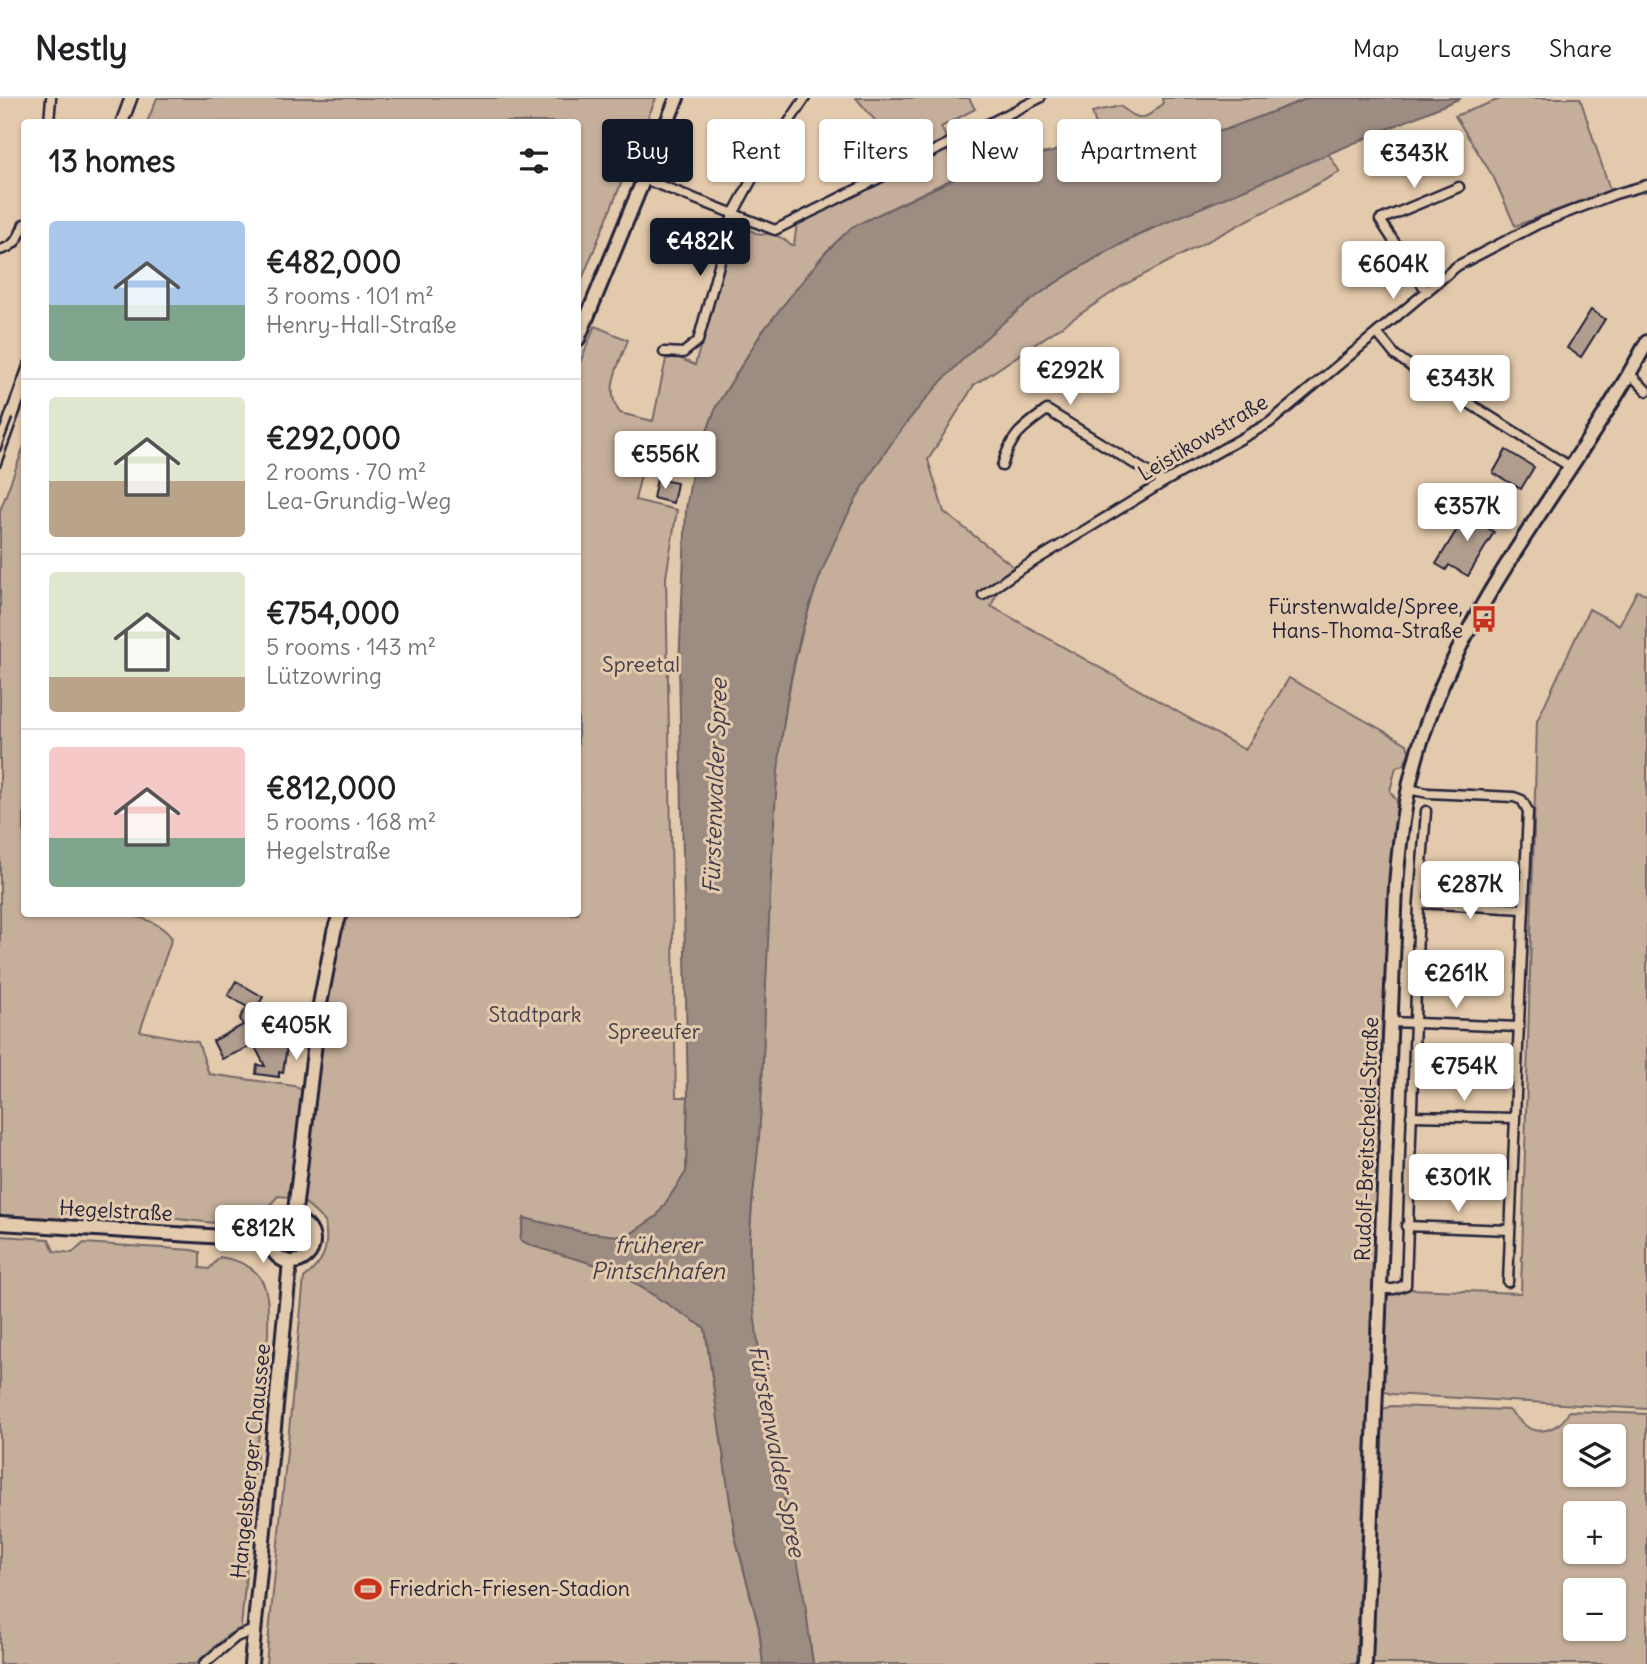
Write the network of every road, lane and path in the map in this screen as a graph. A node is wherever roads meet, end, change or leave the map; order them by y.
1 (51, 98) edge
2 (677, 98) edge
3 (805, 98) edge
4 (1040, 98) edge
5 (49, 119) edge
6 (668, 119) edge
7 (642, 182) edge
8 (651, 182) edge
9 (1647, 184) edge
10 (1459, 187) dead end
11 (733, 214) junction
12 (21, 233) edge
13 (0, 250) edge
14 (1427, 292) junction
15 (581, 332) edge
16 (1377, 333) junction
17 (1647, 342) edge
18 (664, 352) dead end
19 (1629, 373) junction
20 (1647, 391) edge
21 (1002, 466) dead end
22 (1569, 466) junction
23 (1164, 482) junction
24 (982, 595) dead end
25 (1408, 789) junction
26 (1426, 811) dead end
27 (1419, 903) junction
28 (1524, 909) junction
29 (339, 917) edge
30 (1391, 1022) junction
31 (1414, 1024) junction
32 (1519, 1027) junction
33 (1410, 1116) junction
34 (1514, 1118) junction
35 (294, 1219) junction
36 (0, 1223) edge
37 (1406, 1226) junction
38 (1509, 1230) junction
39 (271, 1240) junction
40 (290, 1262) junction
41 (1508, 1282) dead end
42 (1381, 1289) junction
43 (254, 1630) junction
44 (204, 1664) edge
45 (251, 1664) edge
46 (1365, 1664) edge

1 - 5 street
2 - 6 main road
3 - 11 street
4 - 11 street
7 - 15 main road
8 - 11 street
9 - 14 street, Leistikowstraße
10 - 14 street
11 - 18 street
12 - 13 street
14 - 16 street, Leistikowstraße
16 - 22 street
16 - 23 street, Leistikowstraße
17 - 19 main road, Rudolf-Breitscheid-Straße
19 - 20 street
19 - 22 main road, Rudolf-Breitscheid-Straße
21 - 23 street
22 - 25 main road, Rudolf-Breitscheid-Straße
23 - 24 street, Leistikowstraße
25 - 28 street
25 - 30 main road, Rudolf-Breitscheid-Straße
26 - 27 street
27 - 28 street
27 - 31 street
28 - 32 street
29 - 35 main road
30 - 31 street
30 - 42 main road, Rudolf-Breitscheid-Straße
31 - 32 street
31 - 33 street
32 - 34 street
33 - 34 street
33 - 37 street
34 - 38 street
35 - 39 main road
35 - 40 main road
36 - 39 main road, Hegelstraße
37 - 38 street
37 - 42 street
38 - 41 street
39 - 40 main road
40 - 43 main road, Hangelsberger Chaussee
42 - 46 main road, Rudolf-Breitscheid-Straße
43 - 44 street
43 - 45 main road, Hangelsberger Chaussee

